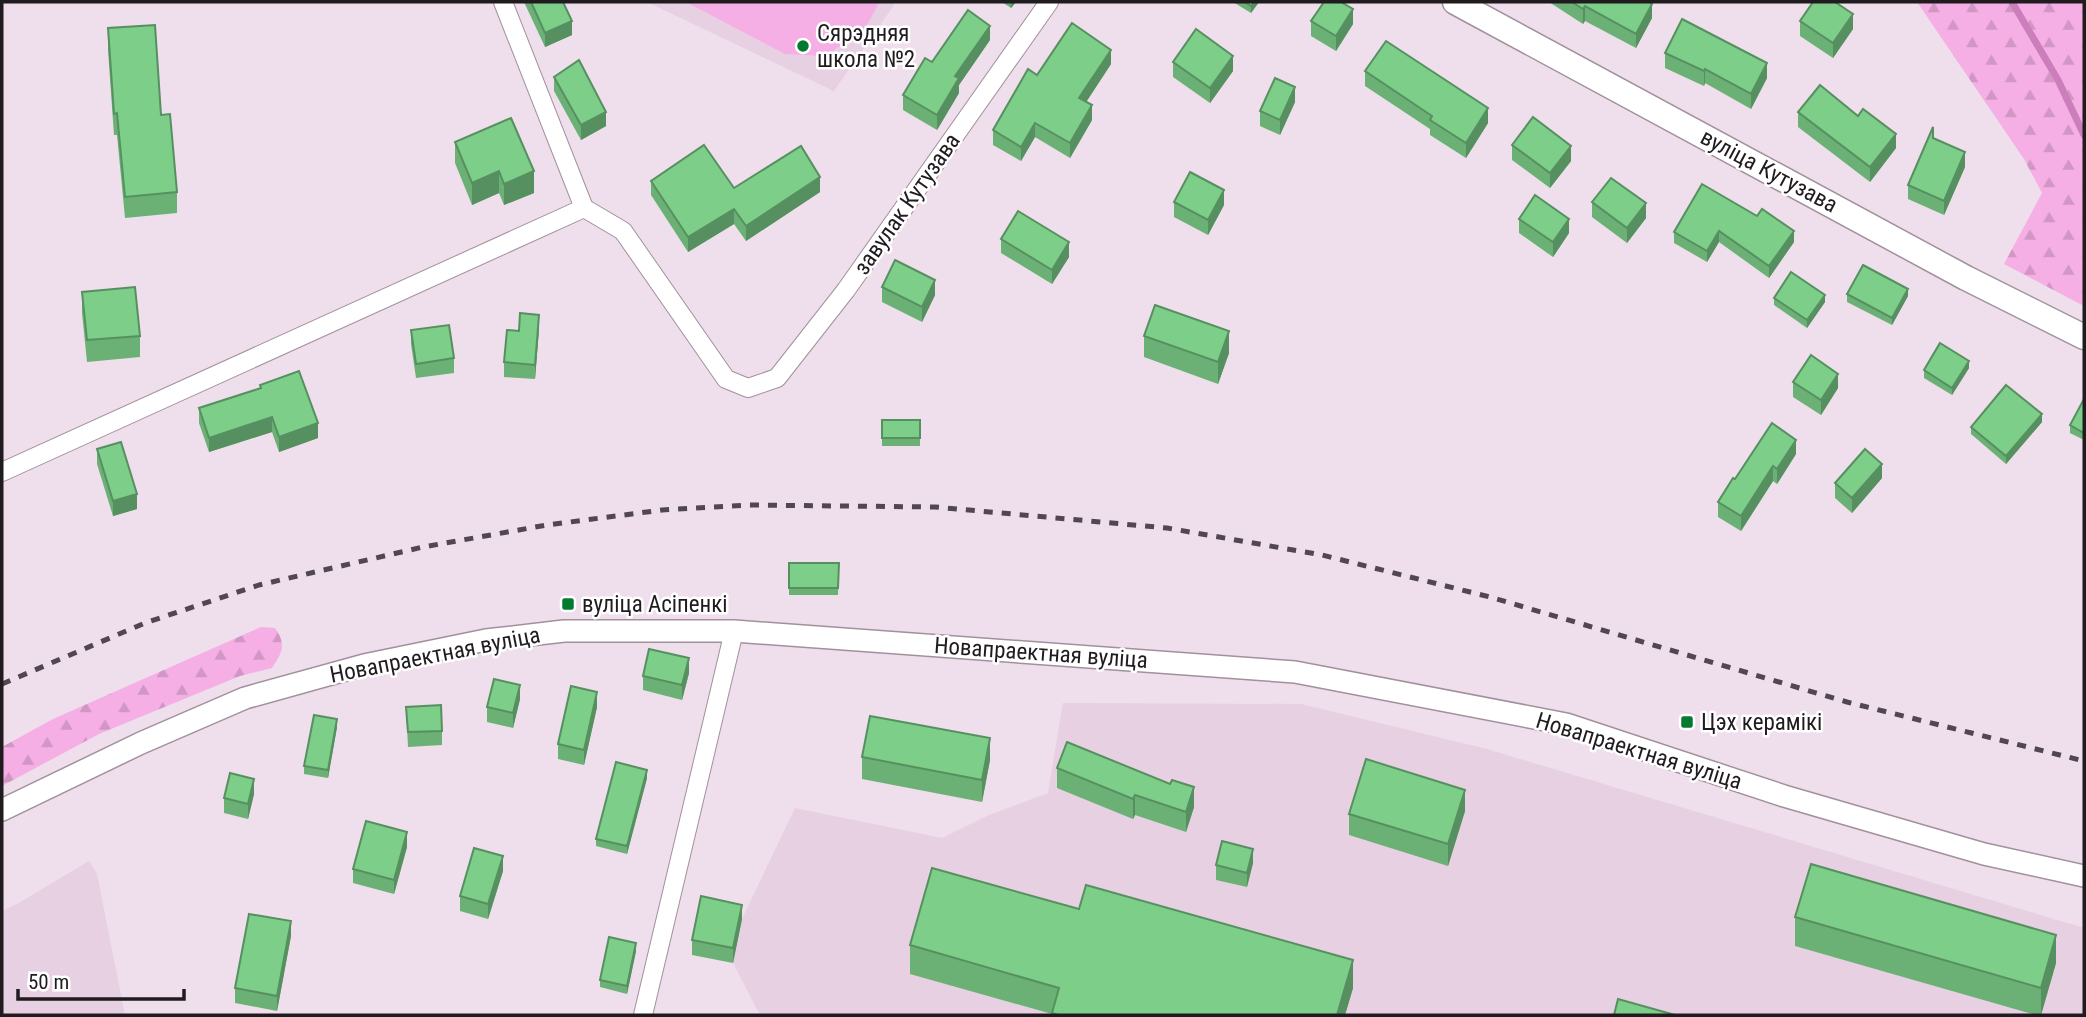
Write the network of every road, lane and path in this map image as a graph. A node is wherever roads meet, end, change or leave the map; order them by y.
1 (503, 2) edge
2 (1049, 2) edge
3 (1455, 2) edge
4 (584, 208) junction
5 (2084, 337) edge
6 (2, 472) edge
7 (734, 631) junction
8 (2, 810) edge
9 (2084, 876) edge
10 (643, 1015) edge

1 - 4 street
2 - 4 street, завулак Кутузава
3 - 5 main road, вуліца Кутузава
4 - 6 street
7 - 8 street, Новапраектная вуліца
7 - 9 street, Новапраектная вуліца
7 - 10 street

